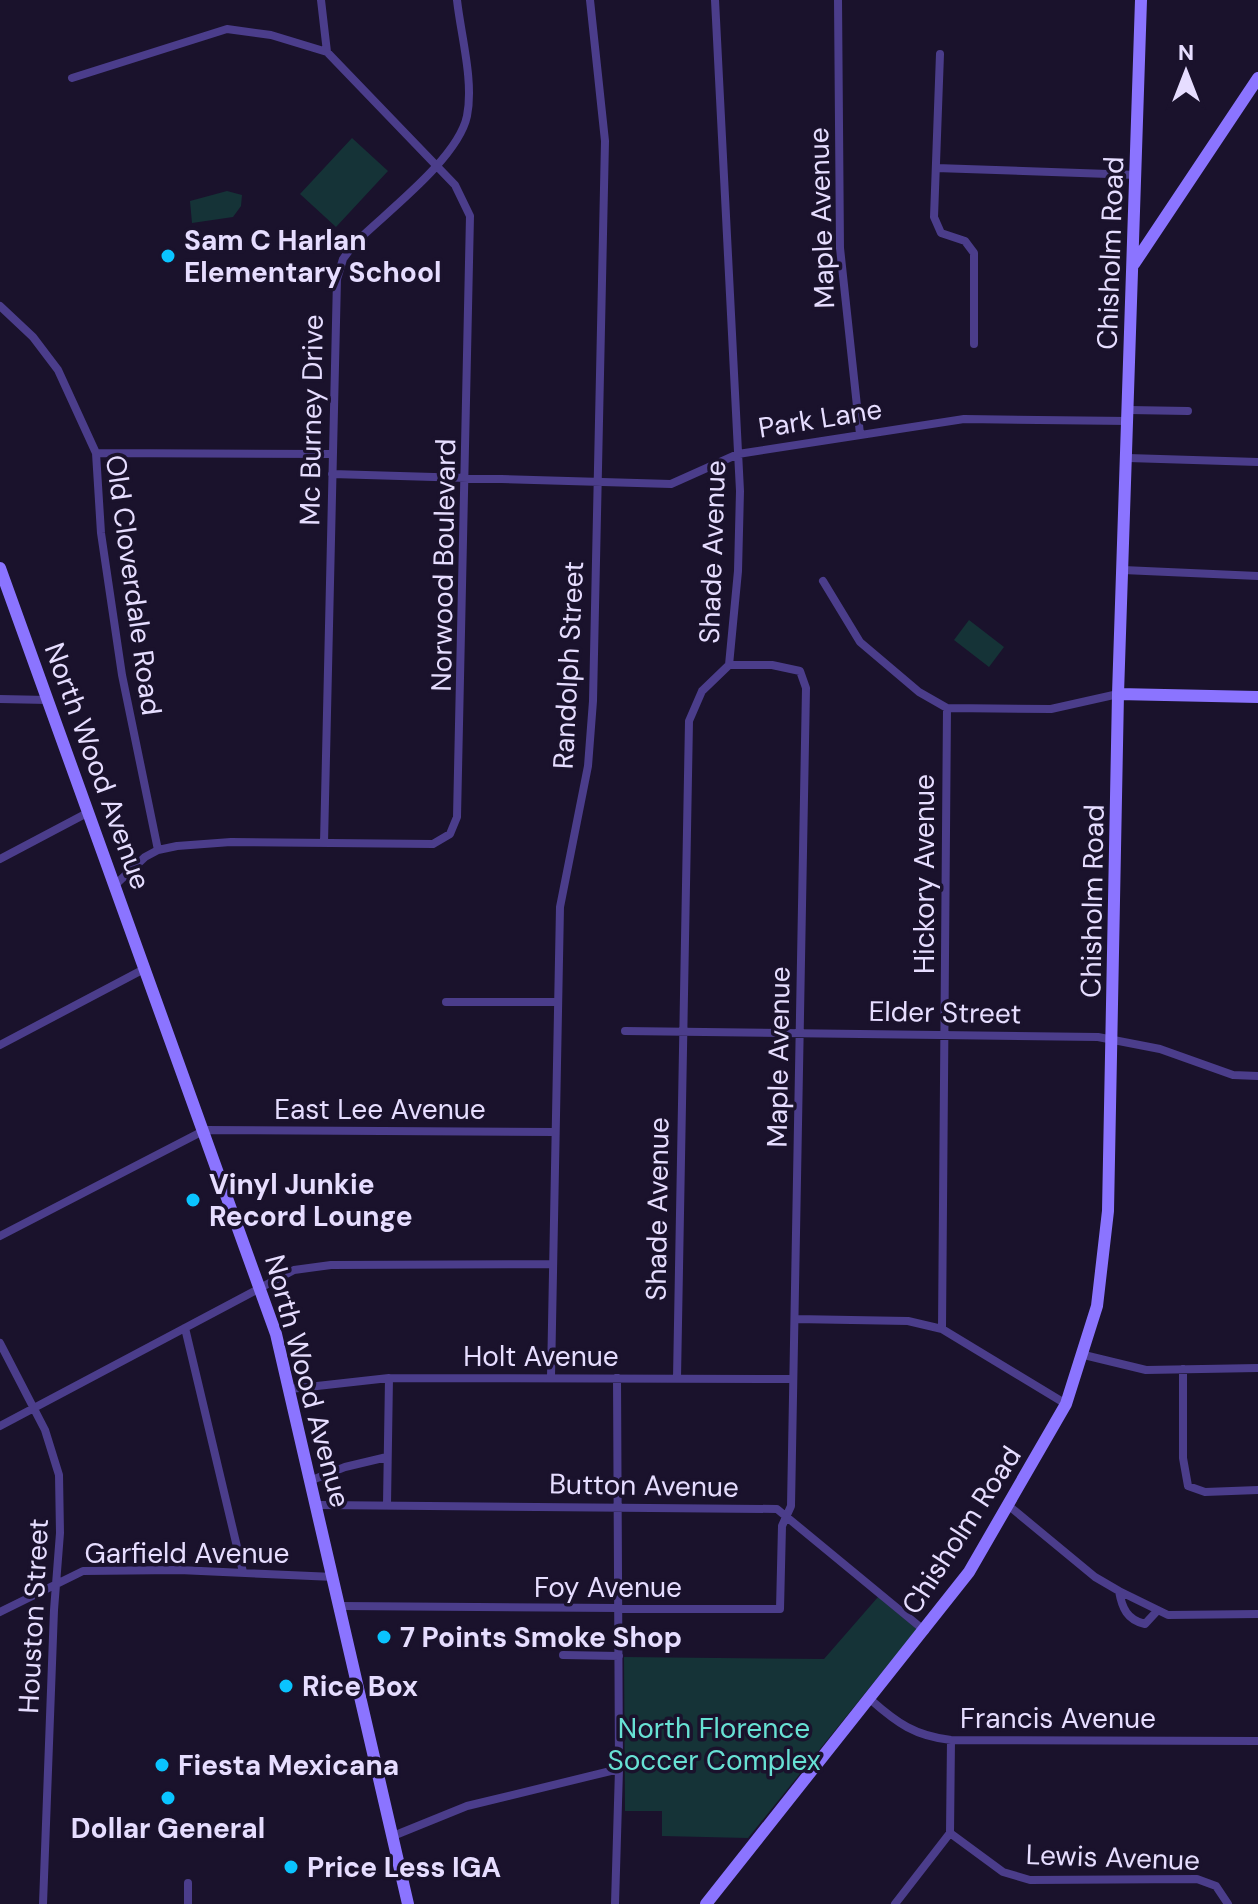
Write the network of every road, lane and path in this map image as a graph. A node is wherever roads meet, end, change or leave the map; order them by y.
1 (321, 0) edge
2 (457, 0) edge
3 (590, 0) edge
4 (715, 0) edge
5 (838, 0) edge
6 (1141, 0) edge
7 (327, 52) junction
8 (940, 54) dead end
9 (72, 78) dead end
10 (1258, 78) edge
11 (435, 165) junction
12 (936, 168) junction
13 (1137, 175) junction
14 (1134, 264) junction
15 (0, 306) edge
16 (974, 344) dead end
17 (1188, 411) dead end
18 (1129, 415) junction
19 (860, 434) junction
20 (96, 453) junction
21 (332, 454) junction
22 (738, 454) junction
23 (1128, 458) junction
24 (1258, 462) edge
25 (332, 474) junction
26 (467, 478) junction
27 (598, 481) junction
28 (0, 568) edge
29 (1123, 570) junction
30 (1258, 576) edge
31 (823, 581) dead end
32 (729, 665) junction
33 (1118, 694) junction
34 (1258, 697) edge
35 (0, 699) edge
36 (48, 700) junction
37 (947, 708) junction
38 (89, 812) junction
39 (324, 843) junction
40 (158, 850) junction
41 (0, 859) edge
42 (115, 885) junction
43 (146, 968) junction
44 (446, 1002) dead end
45 (556, 1002) junction
46 (625, 1031) dead end
47 (682, 1031) junction
48 (801, 1032) junction
49 (946, 1034) junction
50 (1114, 1040) junction
51 (0, 1045) edge
52 (1258, 1076) edge
53 (205, 1130) junction
54 (555, 1132) junction
55 (0, 1236) edge
56 (551, 1264) junction
57 (261, 1286) junction
58 (795, 1319) junction
59 (185, 1328) junction
60 (942, 1329) junction
61 (0, 1343) edge
62 (1084, 1355) junction
63 (1258, 1368) edge
64 (1183, 1369) junction
65 (551, 1377) junction
66 (389, 1378) junction
67 (617, 1378) junction
68 (677, 1378) junction
69 (793, 1379) junction
70 (290, 1389) junction
71 (1066, 1404) junction
72 (34, 1408) junction
73 (0, 1426) edge
74 (387, 1457) junction
75 (312, 1480) junction
76 (1258, 1490) edge
77 (387, 1504) junction
78 (319, 1505) junction
79 (619, 1506) junction
80 (1009, 1506) junction
81 (786, 1515) junction
82 (243, 1572) junction
83 (334, 1577) junction
84 (57, 1581) junction
85 (1119, 1591) junction
86 (341, 1606) junction
87 (619, 1609) junction
88 (1157, 1611) junction
89 (0, 1612) edge
90 (1258, 1614) edge
91 (925, 1631) junction
92 (563, 1655) dead end
93 (619, 1656) junction
94 (871, 1700) junction
95 (951, 1740) junction
96 (1258, 1741) edge
97 (619, 1769) junction
98 (950, 1833) junction
99 (393, 1836) junction
100 (188, 1883) dead end
101 (43, 1904) edge
102 (188, 1904) edge
103 (408, 1904) edge
104 (615, 1904) edge
105 (706, 1904) edge
106 (895, 1904) edge
107 (1228, 1904) edge

1 - 7 street
2 - 11 street, Mc Burney Drive
3 - 27 street, Randolph Street
4 - 22 street, Shade Avenue
5 - 19 street, Maple Avenue
6 - 13 main road, Chisholm Road
7 - 9 street
7 - 11 street, Norwood Boulevard
8 - 12 street
10 - 14 main road
11 - 21 street, Mc Burney Drive
11 - 26 street, Norwood Boulevard
12 - 13 street
12 - 16 street
13 - 14 main road, Chisholm Road
14 - 18 main road, Chisholm Road
15 - 20 street, Old Cloverdale Road
17 - 18 street, Park Lane
18 - 19 street, Park Lane
18 - 23 main road, Chisholm Road
19 - 22 street, Park Lane
20 - 21 street
20 - 40 street, Old Cloverdale Road
21 - 25 street, Mc Burney Drive
22 - 27 street, Park Lane
22 - 32 street, Shade Avenue
23 - 24 street
23 - 29 main road, Chisholm Road
25 - 26 street, Park Lane
25 - 39 street, Mc Burney Drive
26 - 27 street, Park Lane
26 - 39 street, Norwood Boulevard
27 - 45 street, Randolph Street
28 - 36 main road, North Wood Avenue
29 - 30 street
29 - 33 main road, Chisholm Road
31 - 37 street
32 - 47 street, Shade Avenue
32 - 48 street, Maple Avenue
33 - 34 main road
33 - 37 street
33 - 50 main road, Chisholm Road
35 - 36 street
36 - 38 main road, North Wood Avenue
37 - 49 street, Hickory Avenue
38 - 41 street
38 - 42 main road, North Wood Avenue
39 - 40 street, Norwood Boulevard
40 - 42 street
42 - 43 main road, North Wood Avenue
43 - 51 street
43 - 53 main road, North Wood Avenue
44 - 45 street
45 - 54 street, Randolph Street
46 - 47 street, Elder Street
47 - 48 street, Elder Street
47 - 68 street, Shade Avenue
48 - 49 street, Elder Street
48 - 58 street, Maple Avenue
49 - 50 street, Elder Street
49 - 60 street, Hickory Avenue
50 - 52 street, Elder Street
50 - 62 main road, Chisholm Road
53 - 54 street, East Lee Avenue
53 - 55 street
53 - 57 main road, North Wood Avenue
54 - 56 street, Randolph Street
56 - 57 street
56 - 65 street, Randolph Street
57 - 59 street
57 - 70 main road, North Wood Avenue
58 - 60 street
58 - 69 street, Maple Avenue
59 - 72 street
59 - 82 street
60 - 71 street
61 - 72 street, Houston Street
62 - 64 street
62 - 71 main road, Chisholm Road
63 - 64 street
64 - 76 street
65 - 66 street, Holt Avenue
65 - 67 street, Holt Avenue
66 - 70 street, Holt Avenue
66 - 74 street
67 - 68 street, Holt Avenue
67 - 79 street
68 - 69 street, Holt Avenue
69 - 81 street, Maple Avenue
70 - 75 main road, North Wood Avenue
71 - 80 main road, Chisholm Road
72 - 73 street
72 - 84 street, Houston Street
74 - 75 street
74 - 77 street
75 - 78 main road, North Wood Avenue
77 - 78 street, Button Avenue
77 - 79 street, Button Avenue
78 - 83 main road, North Wood Avenue
79 - 81 street, Button Avenue
79 - 87 street
80 - 85 street
80 - 91 main road, Chisholm Road
81 - 87 street, Foy Avenue
81 - 91 street
82 - 83 street, Garfield Avenue
82 - 84 street, Garfield Avenue
83 - 86 main road, North Wood Avenue
84 - 89 street, Garfield Avenue
84 - 101 street, Houston Street
85 - 88 street
85 - 88 street
86 - 87 street, Foy Avenue
86 - 99 main road, North Wood Avenue
87 - 93 street
88 - 90 street
91 - 94 main road, Chisholm Road
92 - 93 street
93 - 97 street
94 - 95 street, Francis Avenue
94 - 105 main road, Chisholm Road
95 - 96 street, Francis Avenue
95 - 98 street
97 - 99 street
97 - 104 street
98 - 106 street
98 - 107 street, Lewis Avenue
99 - 103 main road, North Wood Avenue
100 - 102 street

